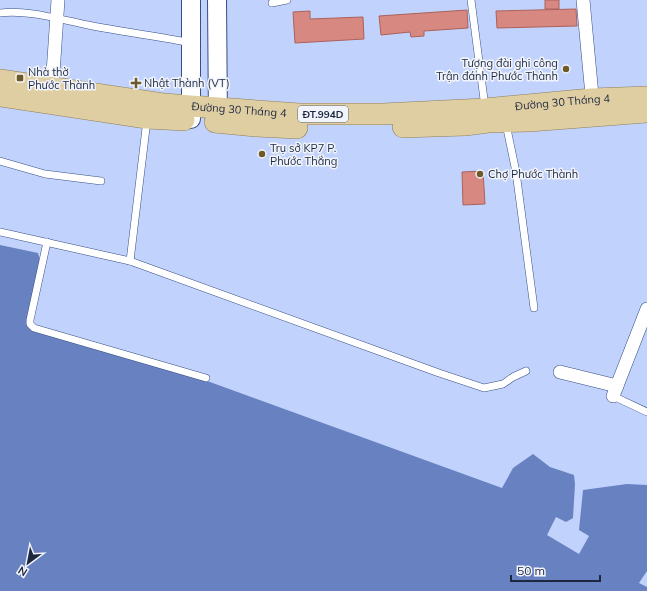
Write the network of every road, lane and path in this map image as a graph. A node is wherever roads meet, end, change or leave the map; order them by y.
1 (58, 0) edge
2 (191, 0) edge
3 (217, 0) edge
4 (287, 0) edge
5 (472, 0) edge
6 (583, 0) edge
7 (272, 3) dead end
8 (0, 13) edge
9 (56, 18) junction
10 (192, 43) junction
11 (0, 80) edge
12 (52, 88) junction
13 (0, 96) edge
14 (647, 97) edge
15 (110, 104) junction
16 (593, 107) junction
17 (148, 110) junction
18 (647, 112) edge
19 (190, 114) junction
20 (218, 116) junction
21 (493, 118) junction
22 (0, 162) edge
23 (102, 181) dead end
24 (0, 232) edge
25 (47, 242) junction
26 (130, 261) junction
27 (534, 308) dead end
28 (647, 309) edge
29 (526, 371) dead end
30 (560, 372) dead end
31 (206, 378) dead end
32 (615, 391) junction
33 (647, 412) edge

1 - 9 street
2 - 10 main road
3 - 20 main road
4 - 7 lane
5 - 21 lane
6 - 16 street
8 - 9 lane
9 - 10 lane
9 - 12 street
10 - 19 main road
11 - 12 main road, Đường 30 Tháng 4 / ĐT.994D
12 - 15 main road, Đường 30 Tháng 4 / ĐT.994D
13 - 15 main road, Đường 30 Tháng 4 / ĐT.994D
14 - 16 main road, Đường 30 Tháng 4 / ĐT.994D
15 - 17 main road, Đường 30 Tháng 4 / ĐT.994D
16 - 18 main road, Đường 30 Tháng 4 / ĐT.994D
16 - 21 main road, Đường 30 Tháng 4 / ĐT.994D
17 - 19 main road, Đường 30 Tháng 4 / ĐT.994D
17 - 26 lane
19 - 20 main road, Đường 30 Tháng 4 / ĐT.994D
20 - 21 main road, Đường 30 Tháng 4 / ĐT.994D
21 - 27 lane
22 - 23 lane
24 - 25 lane
25 - 26 lane
25 - 31 lane
26 - 29 lane
28 - 32 street
30 - 32 street
32 - 33 lane

